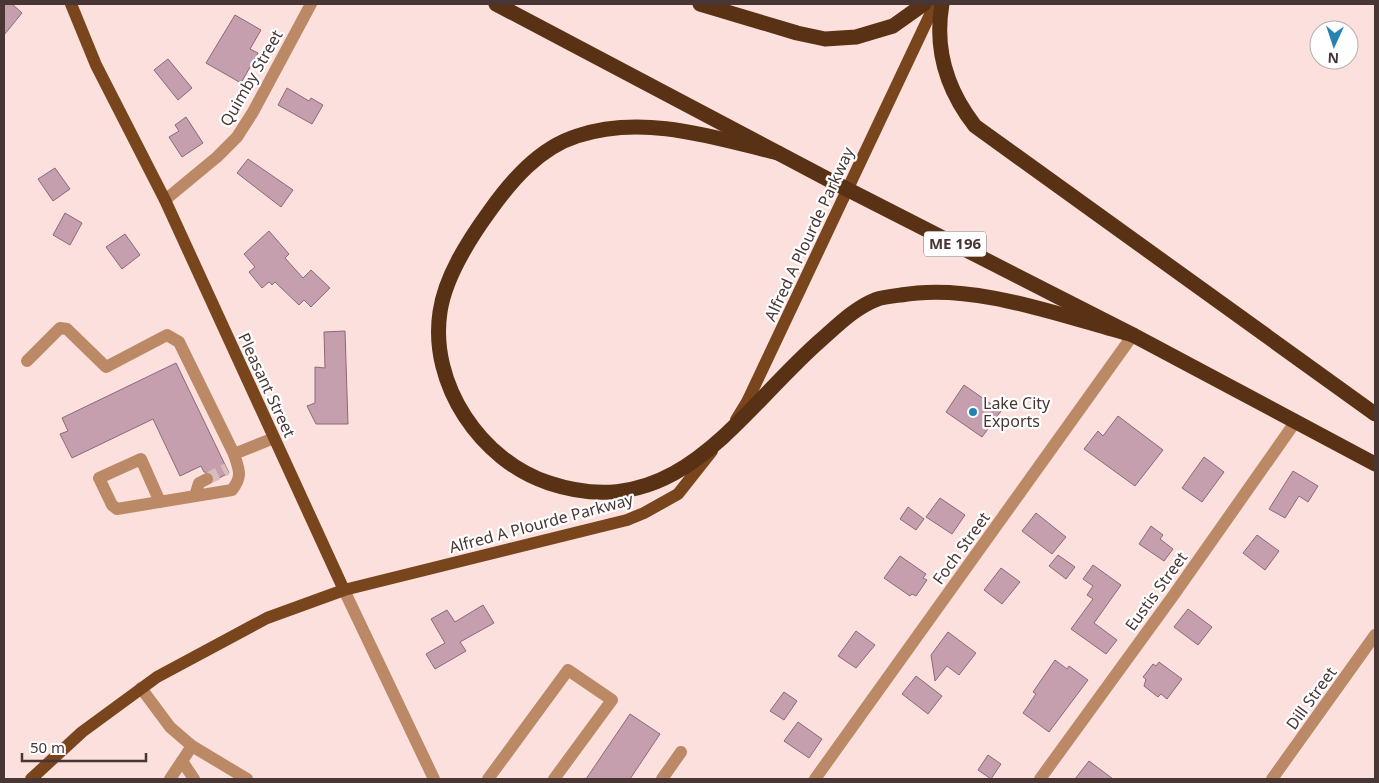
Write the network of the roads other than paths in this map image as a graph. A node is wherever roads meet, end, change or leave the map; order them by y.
1 (71, 4) edge
2 (311, 4) edge
3 (496, 4) edge
4 (700, 4) edge
5 (924, 4) edge
6 (935, 4) edge
7 (942, 4) edge
8 (778, 153) junction
9 (165, 200) junction
10 (1133, 335) junction
11 (27, 361) dead end
12 (1375, 414) edge
13 (1296, 421) junction
14 (723, 437) junction
15 (274, 438) junction
16 (233, 462) junction
17 (1375, 464) edge
18 (207, 479) tunnel mouth
19 (195, 496) junction
20 (160, 502) junction
21 (344, 590) junction
22 (1375, 635) edge
23 (141, 688) junction
24 (192, 746) junction
25 (681, 752) dead end
26 (182, 761) junction
27 (428, 777) edge
28 (31, 779) edge
29 (170, 779) edge
30 (194, 779) edge
31 (247, 779) edge
32 (488, 779) edge
33 (554, 779) edge
34 (662, 779) edge
35 (815, 779) edge
36 (1040, 779) edge
37 (1272, 779) edge

1 - 9 main road, Pleasant Street
2 - 9 street, Quimby Street
3 - 8 highway, ME 196
4 - 5 highway
6 - 14 main road, Alfred A Plourde Parkway
7 - 12 highway
8 - 10 highway, ME 196
8 - 14 highway
9 - 15 main road, Pleasant Street
10 - 13 highway, ME 196
10 - 14 highway
10 - 35 street, Foch Street
11 - 16 street
13 - 17 highway, ME 196
13 - 36 street, Eustis Street
14 - 21 main road, Alfred A Plourde Parkway
15 - 16 street
15 - 21 main road, Pleasant Street
16 - 19 street
18 - 19 street
19 - 20 street
20 - 20 street
21 - 23 main road, Alfred A Plourde Parkway
21 - 27 street, Pleasant Street
22 - 37 street, Dill Street
23 - 24 street
23 - 28 main road, Alfred A Plourde Parkway
24 - 26 street
24 - 31 street
25 - 34 street
26 - 29 street
26 - 30 street
32 - 33 street

